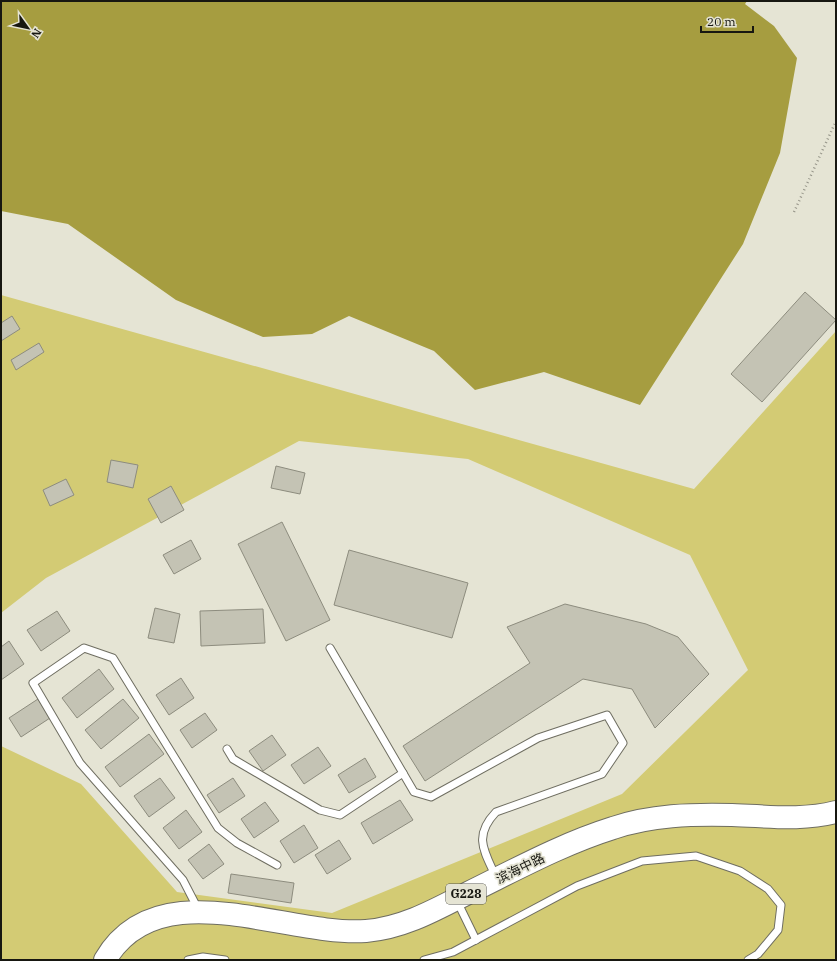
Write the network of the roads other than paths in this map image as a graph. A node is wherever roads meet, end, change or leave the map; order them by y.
1 (330, 648) dead end
2 (227, 749) dead end
3 (403, 773) junction
4 (836, 812) edge
5 (277, 866) dead end
6 (497, 879) junction
7 (456, 899) junction
8 (199, 911) junction
9 (476, 940) junction
10 (105, 960) edge
11 (188, 960) edge
12 (225, 960) edge
13 (424, 960) edge
14 (748, 960) edge

1 - 3 lane
2 - 3 lane
3 - 6 lane
4 - 6 highway, 滨海中路 / G228
5 - 8 lane
6 - 7 highway, 滨海中路 / G228
7 - 8 highway, 滨海中路 / G228
7 - 9 lane
8 - 10 highway, 滨海中路 / G228
9 - 13 lane
9 - 14 lane
11 - 12 lane

